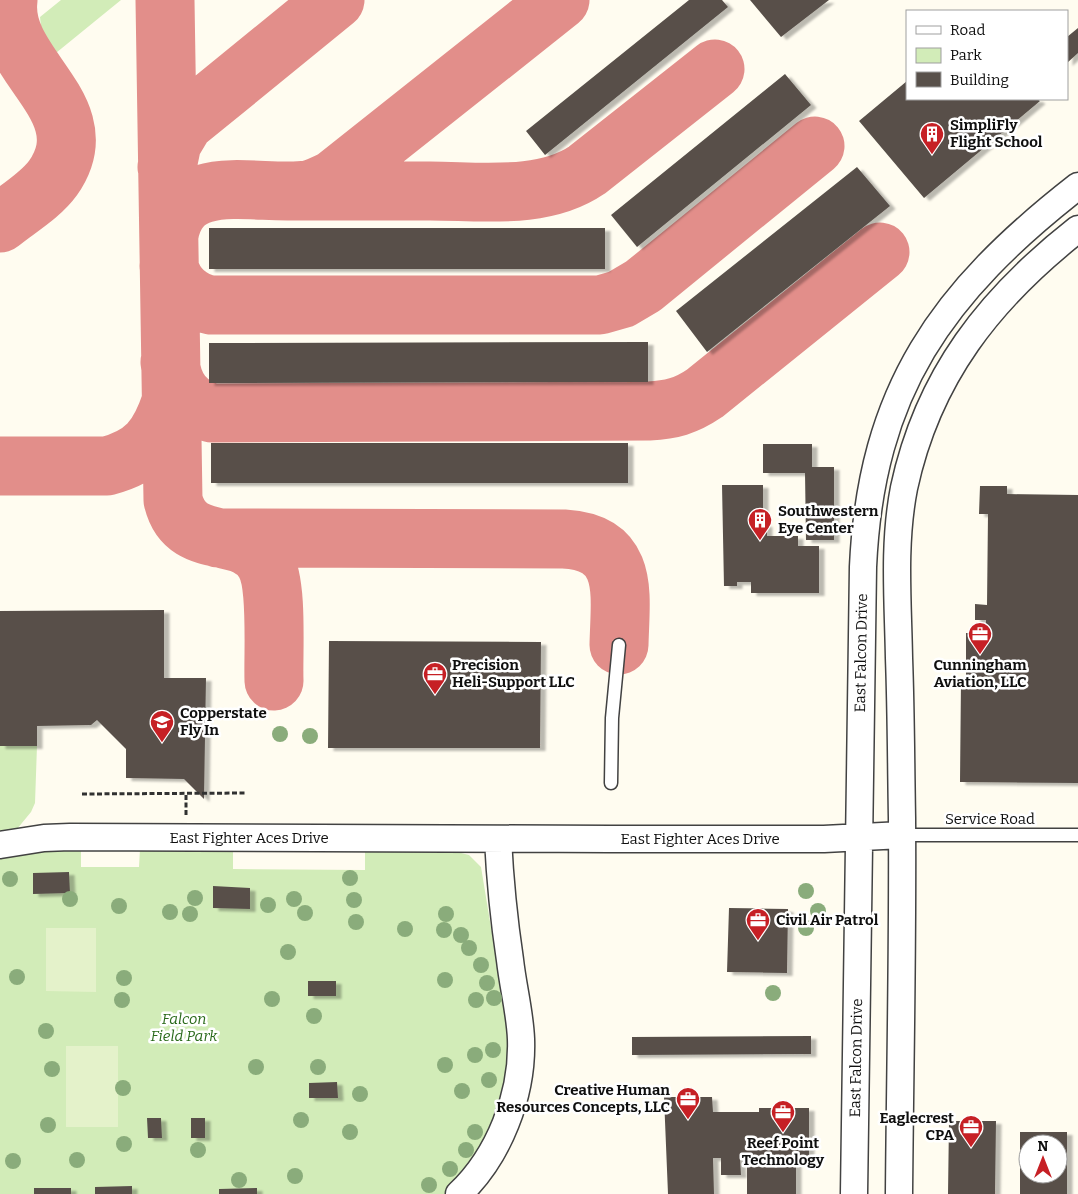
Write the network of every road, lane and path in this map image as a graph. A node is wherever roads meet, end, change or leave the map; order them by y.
1 (1078, 186) edge
2 (1078, 229) edge
3 (619, 645) dead end
4 (610, 783) dead end
5 (244, 793) dead end
6 (82, 794) dead end
7 (902, 835) junction
8 (1078, 835) edge
9 (858, 836) junction
10 (498, 839) junction
11 (0, 845) edge
12 (459, 1194) edge
13 (854, 1194) edge
14 (899, 1194) edge

1 - 9 street, East Falcon Drive
2 - 7 street
3 - 4 lane
5 - 6 path
7 - 8 lane, Service Road
7 - 9 street, East Fighter Aces Drive
7 - 14 street
9 - 10 street, East Fighter Aces Drive
9 - 13 street, East Falcon Drive
10 - 11 street, East Fighter Aces Drive
10 - 12 street

